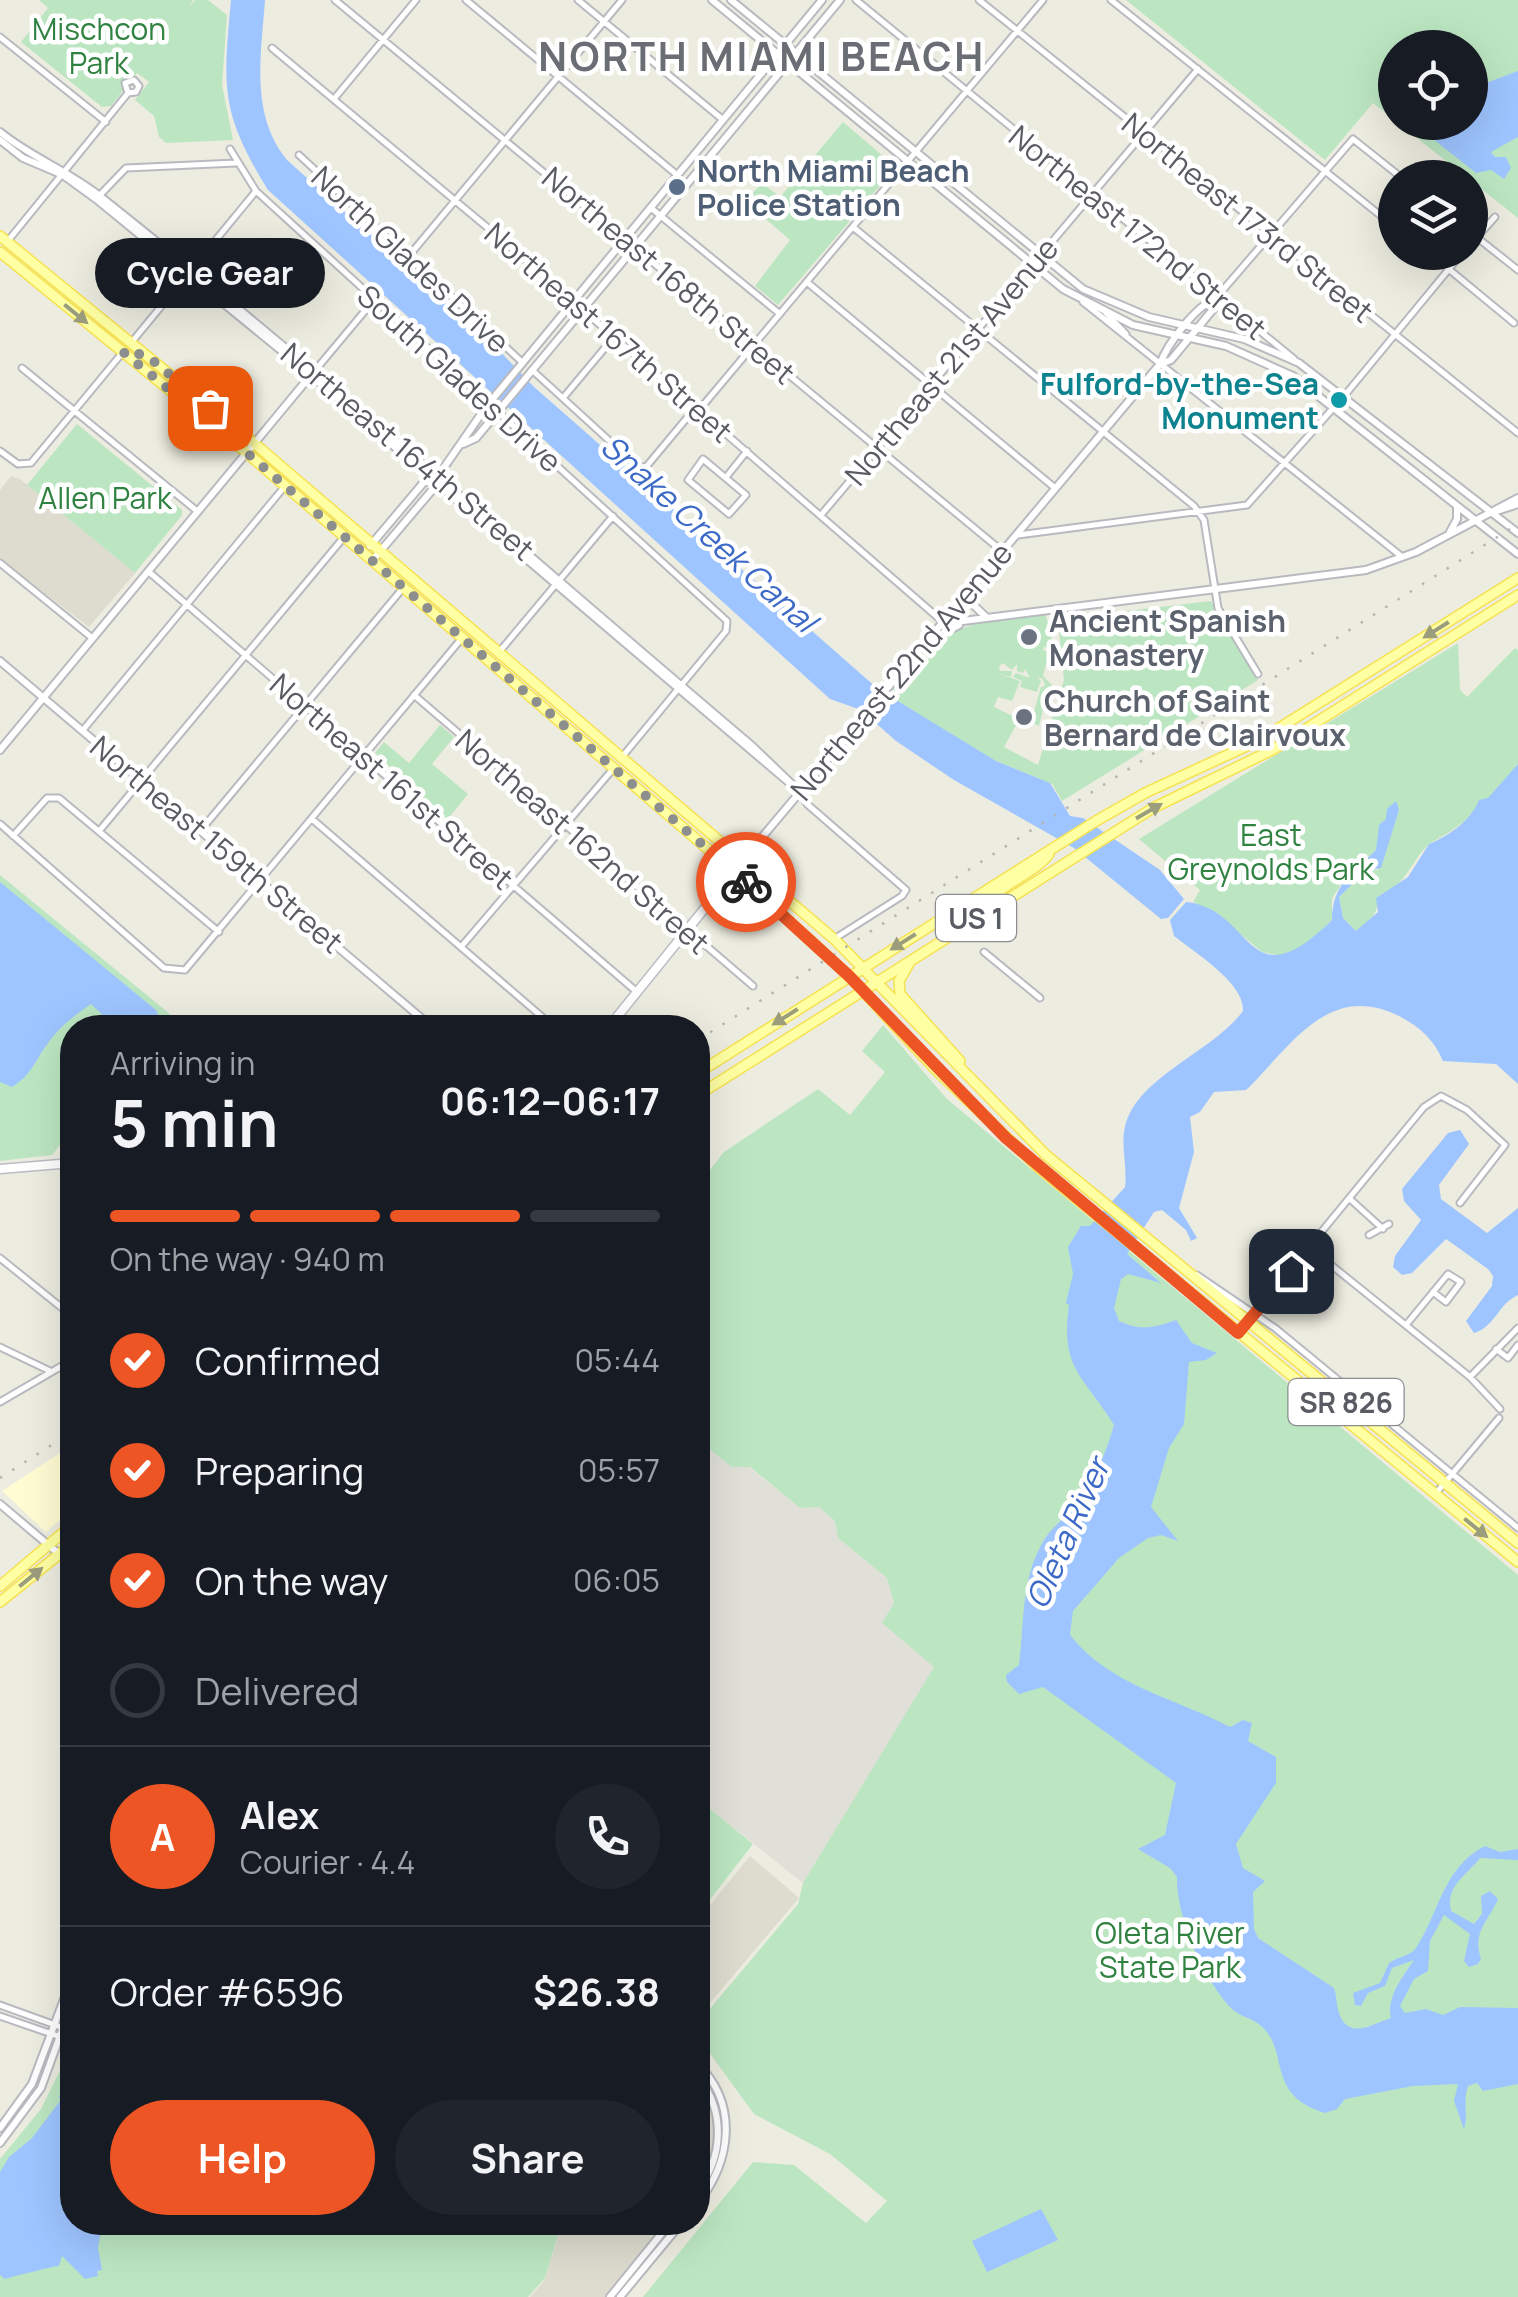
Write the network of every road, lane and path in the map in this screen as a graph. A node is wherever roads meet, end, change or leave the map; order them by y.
1 (335, 0) edge
2 (416, 0) edge
3 (466, 0) edge
4 (578, 0) edge
5 (622, 0) edge
6 (712, 0) edge
7 (731, 0) edge
8 (822, 0) edge
9 (840, 0) edge
10 (856, 0) edge
11 (979, 0) edge
12 (1042, 0) edge
13 (1112, 0) edge
14 (744, 10) junction
15 (737, 20) junction
16 (604, 22) junction
17 (1016, 31) junction
18 (0, 37) edge
19 (383, 39) junction
20 (785, 44) junction
21 (272, 48) dead end
22 (777, 53) junction
23 (796, 53) junction
24 (789, 62) junction
25 (1198, 70) junction
26 (762, 72) junction
27 (558, 77) junction
28 (773, 81) junction
29 (966, 91) junction
30 (128, 93) dead end
31 (334, 99) junction
32 (722, 118) junction
33 (106, 122) junction
34 (0, 132) edge
35 (1144, 134) junction
36 (0, 140) edge
37 (507, 140) junction
38 (702, 143) junction
39 (230, 149) dead end
40 (916, 152) junction
41 (714, 153) junction
42 (298, 155) dead end
43 (1380, 160) edge
44 (908, 161) junction
45 (236, 163) junction
46 (64, 172) junction
47 (1324, 172) junction
48 (676, 174) junction
49 (256, 191) junction
50 (1091, 194) junction
51 (98, 198) junction
52 (456, 202) junction
53 (650, 206) junction
54 (1378, 214) edge
55 (662, 216) junction
56 (1495, 217) dead end
57 (1488, 225) edge
58 (853, 227) junction
59 (1270, 234) junction
60 (624, 238) junction
61 (2, 240) edge
62 (1488, 246) edge
63 (636, 247) junction
64 (0, 252) edge
65 (24, 255) junction
66 (1041, 255) junction
67 (408, 257) junction
68 (1032, 265) junction
69 (1448, 270) edge
70 (1450, 270) edge
71 (1518, 270) edge
72 (189, 272) junction
73 (808, 282) junction
74 (1204, 287) junction
75 (1083, 289) junction
76 (1216, 298) junction
77 (374, 300) junction
78 (572, 300) junction
79 (1083, 302) junction
80 (1207, 302) junction
81 (584, 310) junction
82 (780, 314) junction
83 (1108, 314) junction
84 (1150, 316) junction
85 (1514, 323) dead end
86 (1187, 325) junction
87 (1198, 327) junction
88 (1141, 328) junction
89 (978, 329) junction
90 (1395, 335) junction
91 (614, 337) junction
92 (1178, 337) junction
93 (107, 339) junction
94 (1188, 339) junction
95 (1132, 340) junction
96 (131, 342) junction
97 (754, 345) junction
98 (123, 352) junction
99 (146, 355) junction
100 (523, 363) junction
101 (1299, 363) junction
102 (1160, 364) junction
103 (22, 368) dead end
104 (532, 370) junction
105 (313, 373) junction
106 (161, 383) junction
107 (931, 384) junction
108 (192, 393) junction
109 (1344, 395) junction
110 (563, 398) junction
111 (489, 404) junction
112 (1335, 406) junction
113 (698, 408) junction
114 (74, 411) junction
115 (498, 412) junction
116 (1102, 432) junction
117 (1518, 433) edge
118 (255, 444) junction
119 (463, 444) junction
120 (879, 447) junction
121 (0, 451) edge
122 (747, 451) junction
123 (247, 453) junction
124 (1286, 463) junction
125 (727, 476) junction
126 (436, 479) junction
127 (1451, 480) junction
128 (285, 486) junction
129 (1055, 488) junction
130 (1440, 490) junction
131 (1463, 490) junction
132 (1518, 501) edge
133 (1453, 502) junction
134 (197, 511) junction
135 (1490, 511) junction
136 (1201, 514) junction
137 (821, 515) junction
138 (613, 516) junction
139 (1475, 520) junction
140 (1518, 533) edge
141 (1450, 534) junction
142 (1016, 535) junction
143 (344, 537) junction
144 (372, 544) junction
145 (1002, 551) junction
146 (380, 552) junction
147 (364, 553) junction
148 (1518, 554) edge
149 (1403, 557) junction
150 (372, 561) junction
151 (0, 562) edge
152 (146, 570) junction
153 (1518, 578) edge
154 (558, 584) junction
155 (403, 588) junction
156 (1215, 588) junction
157 (427, 592) junction
158 (1518, 595) edge
159 (964, 596) junction
160 (187, 605) junction
161 (985, 616) junction
162 (974, 618) junction
163 (942, 620) junction
164 (92, 638) junction
165 (462, 638) junction
166 (475, 650) junction
167 (498, 654) junction
168 (914, 654) junction
169 (246, 656) junction
170 (0, 661) edge
171 (1258, 674) dead end
172 (680, 688) junction
173 (414, 695) junction
174 (44, 696) junction
175 (305, 706) junction
176 (84, 730) junction
177 (0, 732) edge
178 (9, 739) junction
179 (0, 750) edge
180 (596, 754) junction
181 (364, 756) junction
182 (620, 758) junction
183 (613, 768) junction
184 (636, 772) junction
185 (143, 780) junction
186 (799, 792) junction
187 (312, 819) junction
188 (0, 824) edge
189 (566, 825) junction
190 (100, 830) junction
191 (202, 830) junction
192 (13, 836) junction
193 (1057, 845) junction
194 (742, 862) junction
195 (734, 872) junction
196 (261, 881) junction
197 (513, 886) junction
198 (985, 912) junction
199 (688, 930) junction
200 (219, 932) junction
201 (834, 939) junction
202 (461, 947) junction
203 (984, 952) dead end
204 (912, 959) junction
205 (864, 967) junction
206 (849, 976) junction
207 (877, 981) junction
208 (752, 986) dead end
209 (863, 990) junction
210 (637, 992) junction
211 (1040, 998) dead end
212 (418, 1015) edge
213 (540, 1015) edge
214 (618, 1015) edge
215 (710, 1065) edge
216 (974, 1084) junction
217 (710, 1087) edge
218 (1046, 1155) junction
219 (60, 1163) edge
220 (1036, 1166) junction
221 (0, 1169) edge
222 (1350, 1199) junction
223 (1460, 1203) dead end
224 (1390, 1224) dead end
225 (1383, 1229) junction
226 (1369, 1234) dead end
227 (1310, 1248) junction
228 (0, 1258) edge
229 (1434, 1292) junction
230 (60, 1306) edge
231 (1252, 1317) junction
232 (1406, 1325) junction
233 (1518, 1328) edge
234 (1238, 1333) junction
235 (1518, 1345) edge
236 (0, 1347) edge
237 (1496, 1349) junction
238 (60, 1366) edge
239 (50, 1371) junction
240 (1470, 1377) junction
241 (0, 1402) edge
242 (1500, 1410) dead end
243 (1499, 1418) dead end
244 (1448, 1478) junction
245 (1435, 1494) junction
246 (1, 1508) edge
247 (1518, 1528) edge
248 (60, 1536) edge
249 (1518, 1543) edge
250 (49, 1546) junction
251 (59, 1555) joint
252 (1518, 1562) edge
253 (0, 1586) edge
254 (0, 1602) edge
255 (0, 2005) edge
256 (60, 2009) edge
257 (0, 2016) edge
258 (54, 2024) junction
259 (60, 2026) edge
260 (50, 2033) junction
261 (60, 2037) joint
262 (710, 2083) edge
263 (710, 2097) edge
264 (0, 2128) edge
265 (0, 2143) edge
266 (710, 2169) edge
267 (710, 2186) edge
268 (660, 2235) edge
269 (671, 2235) edge
270 (610, 2297) edge
271 (620, 2297) edge

1 - 19 street, Northeast 168th Street
2 - 19 street
3 - 27 street
4 - 16 street
5 - 16 street
6 - 15 street
7 - 14 street
8 - 20 street
9 - 23 street
10 - 29 street, Northeast 172nd Street
11 - 17 street, Northeast 173rd Street
12 - 17 street
13 - 25 street
14 - 15 street
14 - 20 street
15 - 22 street
16 - 27 street
16 - 32 street
17 - 29 street
17 - 35 street, Northeast 173rd Street
18 - 33 street
19 - 31 street
19 - 37 street, Northeast 168th Street
20 - 22 street
20 - 23 street
21 - 31 street, Northeast 167th Street
22 - 24 street
22 - 26 street
23 - 24 street
23 - 40 street
24 - 28 street
24 - 44 street
25 - 35 street, Northeast 21st Avenue
25 - 47 street
26 - 28 street
26 - 32 street
27 - 37 street
27 - 48 street
28 - 41 street
29 - 40 street
29 - 50 street, Northeast 172nd Street
30 - 33 street
31 - 52 street, Northeast 167th Street
32 - 38 street
33 - 46 street
34 - 46 street, Northeast 164th Street
35 - 50 street, Northeast 21st Avenue
35 - 59 street, Northeast 173rd Street
36 - 46 street, Northeast 164th Street
37 - 52 street
37 - 60 street, Northeast 168th Street
38 - 41 street
38 - 48 street
39 - 45 street, South Glades Drive
40 - 44 street
40 - 66 street
41 - 55 street
42 - 67 street, North Glades Drive
43 - 47 street, Northeast 22nd Avenue
44 - 58 street
44 - 68 street
45 - 49 street, South Glades Drive
45 - 51 street
46 - 51 street, Northeast 164th Street
46 - 61 street
47 - 54 street
47 - 59 street, Northeast 22nd Avenue
48 - 53 street
49 - 72 street
49 - 77 street, South Glades Drive
50 - 66 street, Northeast 21st Avenue
50 - 74 street, Northeast 172nd Street
51 - 72 street, Northeast 164th Street
52 - 67 street
52 - 78 street, Northeast 167th Street
53 - 55 street
53 - 60 street
55 - 63 street
55 - 82 street
56 - 57 street
58 - 73 street
58 - 89 street
59 - 76 street, Northeast 22nd Avenue
59 - 90 street, Northeast 173rd Street
60 - 63 street, Northeast 168th Street
60 - 78 street
61 - 65 main road, SR 826
62 - 71 street
63 - 81 street
63 - 97 street, Northeast 168th Street
64 - 65 main road
64 -> 93 main road, SR 826
65 - 96 main road, SR 826
66 - 68 street, Northeast 21st Avenue
66 - 75 street
67 - 100 street, North Glades Drive
68 - 79 street
68 - 89 street, Northeast 21st Avenue
69 - 90 street
70 - 85 street
72 - 96 street
72 - 105 street, Northeast 164th Street
73 - 82 street
73 - 107 street
74 - 76 street, Northeast 172nd Street
74 - 80 street
75 - 83 street
75 - 84 street
76 - 80 street, Northeast 22nd Avenue
76 - 87 street, Northeast 22nd Avenue
76 - 101 street, Northeast 172nd Street
77 - 105 street
77 - 111 street, South Glades Drive
78 - 81 street, Northeast 167th Street
78 - 100 street
79 - 83 street
79 - 95 street
80 - 86 street, Northeast 22nd Avenue
81 - 91 street, Northeast 167th Street
81 - 104 street
82 - 97 street
83 - 88 street
83 - 95 street
84 - 86 street
84 - 88 street
86 - 87 street
86 - 92 street, Northeast 22nd Avenue
87 - 94 street, Northeast 22nd Avenue
87 - 101 street
88 - 92 street
89 - 107 street, Northeast 21st Avenue
89 - 116 street
90 - 109 street
90 - 117 street, Northeast 173rd Street
91 - 110 street
91 - 113 street, Northeast 167th Street
92 - 94 street
92 - 102 street, Northeast 22nd Avenue
93 - 96 main road
93 - 98 main road, SR 826
94 - 102 street, Northeast 22nd Avenue
94 - 112 street
95 - 102 street
96 - 99 main road, SR 826
97 - 113 street
97 - 120 street, Northeast 168th Street
98 - 99 main road
98 - 106 main road, SR 826
98 - 114 street
99 - 108 main road, SR 826
100 - 111 street
101 - 109 street, Northeast 172nd Street
102 - 116 street, Northeast 22nd Avenue
102 - 124 street
103 - 114 street
104 - 110 street, North Glades Drive
104 - 115 street
105 - 118 street
105 - 126 street, Northeast 164th Street
106 - 108 main road
106 - 123 main road, SR 826
107 - 120 street, Northeast 21st Avenue
107 - 129 street
108 - 118 main road, SR 826
109 - 112 street
109 - 127 street, Northeast 172nd Street
110 - 113 street, North Glades Drive
111 - 115 street, South Glades Drive
111 - 119 street
112 - 124 street
112 - 130 street
113 - 122 street, Northeast 167th Street
114 - 121 street
114 - 134 street
115 - 119 street
115 - 138 street, South Glades Drive
116 - 129 street, Northeast 22nd Avenue
116 - 136 street
118 - 123 street
118 - 144 main road, SR 826
119 - 126 street
120 - 137 street, Northeast 21st Avenue
120 - 145 street, Northeast 168th Street
122 - 125 street
122 - 137 street, Northeast 167th Street
123 - 128 main road, SR 826
123 - 134 street
124 - 136 street
124 - 149 street
125 - 125 street
126 - 144 street
126 - 146 street
126 - 154 street, Northeast 164th Street
127 - 130 street
127 - 131 street, Northeast 172nd Street
128 - 143 main road, SR 826
128 - 160 street
129 - 142 street, Northeast 22nd Avenue
130 - 133 street
131 - 133 street
131 - 135 street, Northeast 172nd Street
132 - 135 street
133 - 139 street
133 - 141 street
134 - 152 street
135 - 139 street
135 - 140 street, Northeast 172nd Street
136 - 142 street
136 - 156 street
137 - 163 street, Northeast 167th Street
138 - 154 street
138 - 172 street, South Glades Drive
139 - 141 street
139 - 148 street
141 - 149 street
142 - 145 street, Northeast 22nd Avenue
143 - 147 main road, SR 826
143 - 169 street
144 - 146 main road, SR 826
144 - 147 street
145 - 159 street, Northeast 22nd Avenue
146 - 150 street
146 - 157 main road, SR 826
147 - 150 main road, SR 826
149 - 156 street
150 - 155 main road, SR 826
151 - 164 street
152 - 160 street, Northeast 161st Street
152 - 164 street
153 -> 193 main road, US 1
154 - 167 street
154 - 172 street, Northeast 164th Street
155 - 157 main road
155 - 165 main road, SR 826
155 - 175 street
156 - 161 street
156 - 171 street
157 - 167 main road, SR 826
198 -> 158 main road, US 1
159 - 161 street
159 - 163 street, Northeast 22nd Avenue
160 - 169 street, Northeast 161st Street
160 - 176 street
161 - 162 street
162 - 163 street
162 - 168 street
163 - 168 street, Northeast 22nd Avenue
164 - 174 street
165 - 166 main road, SR 826
165 - 173 street
166 - 167 main road
166 - 180 main road, SR 826
167 - 182 main road, SR 826
168 - 186 street, Northeast 22nd Avenue
169 - 175 street, Northeast 161st Street
169 - 185 street
170 - 174 street, Northeast 159th Street
172 - 182 street
172 - 186 street, Northeast 164th Street
173 - 181 street
173 - 189 street, Northeast 162nd Street
174 - 176 street, Northeast 159th Street
174 - 178 street
175 - 181 street, Northeast 161st Street
175 - 191 street
176 - 185 street, Northeast 159th Street
177 - 178 street
178 - 179 street
180 - 182 main road
180 - 183 main road, SR 826
181 - 187 street
181 - 197 street, Northeast 161st Street
182 - 184 main road, SR 826
183 - 184 main road
183 - 189 street
183 - 195 main road, SR 826
184 - 194 main road, SR 826
185 - 190 street
185 - 191 street, Northeast 159th Street
186 - 194 street, Northeast 22nd Avenue
186 - 201 street, Northeast 164th Street
187 - 196 street
187 - 202 street
188 - 192 street
189 - 197 street
189 - 199 street, Northeast 162nd Street
190 - 192 street
190 - 200 street
191 - 196 street, Northeast 159th Street
192 - 200 street
193 - 198 main road
193 -> 205 main road, US 1
194 - 195 main road, Northeast 22nd Avenue
194 - 201 main road, SR 826
195 - 199 main road, Northeast 22nd Avenue
195 - 206 main road, SR 826
196 - 200 street
196 - 212 street, Northeast 159th Street
197 - 202 street
197 - 210 street, Northeast 161st Street
198 - 204 main road, US 1
199 - 208 street, Northeast 162nd Street
199 - 210 main road, Northeast 22nd Avenue
201 - 205 main road, SR 826
202 - 213 street
203 - 211 street
204 - 207 main road, US 1
204 - 216 main road
205 - 206 main road, US 1
205 - 207 main road, SR 826
206 - 209 main road, SR 826
206 -> 215 main road, US 1
207 - 209 main road, US 1
207 - 216 main road, SR 826
209 - 217 main road, US 1
209 - 220 main road, SR 826
210 - 214 main road, Northeast 22nd Avenue
216 - 218 main road, SR 826
218 - 220 main road
218 - 231 main road, SR 826
219 - 221 main road
220 - 234 main road, SR 826
222 - 223 street
222 - 225 street
222 - 227 street
224 - 225 street
225 - 226 street
227 - 231 street
227 - 232 street
228 - 230 street
229 - 229 street
229 - 232 street
231 - 234 street
231 - 244 main road, SR 826
232 - 240 street
233 - 237 street
234 - 245 main road, SR 826
235 - 237 street
236 - 239 street
237 - 240 street
238 - 239 street
239 - 241 street
240 - 242 street
243 - 244 street
244 - 245 street
244 - 247 street
244 - 249 main road, SR 826
245 -> 252 main road, SR 826
246 - 250 street
248 - 250 main road
250 - 251 street
250 - 253 main road
254 -> 251 main road
255 - 258 street
256 - 258 street
257 - 260 street
258 - 259 street
258 - 260 street
260 - 261 street
260 - 264 street
261 - 265 street
262 - 267 street
263 - 266 street
268 - 270 street
269 - 271 street

